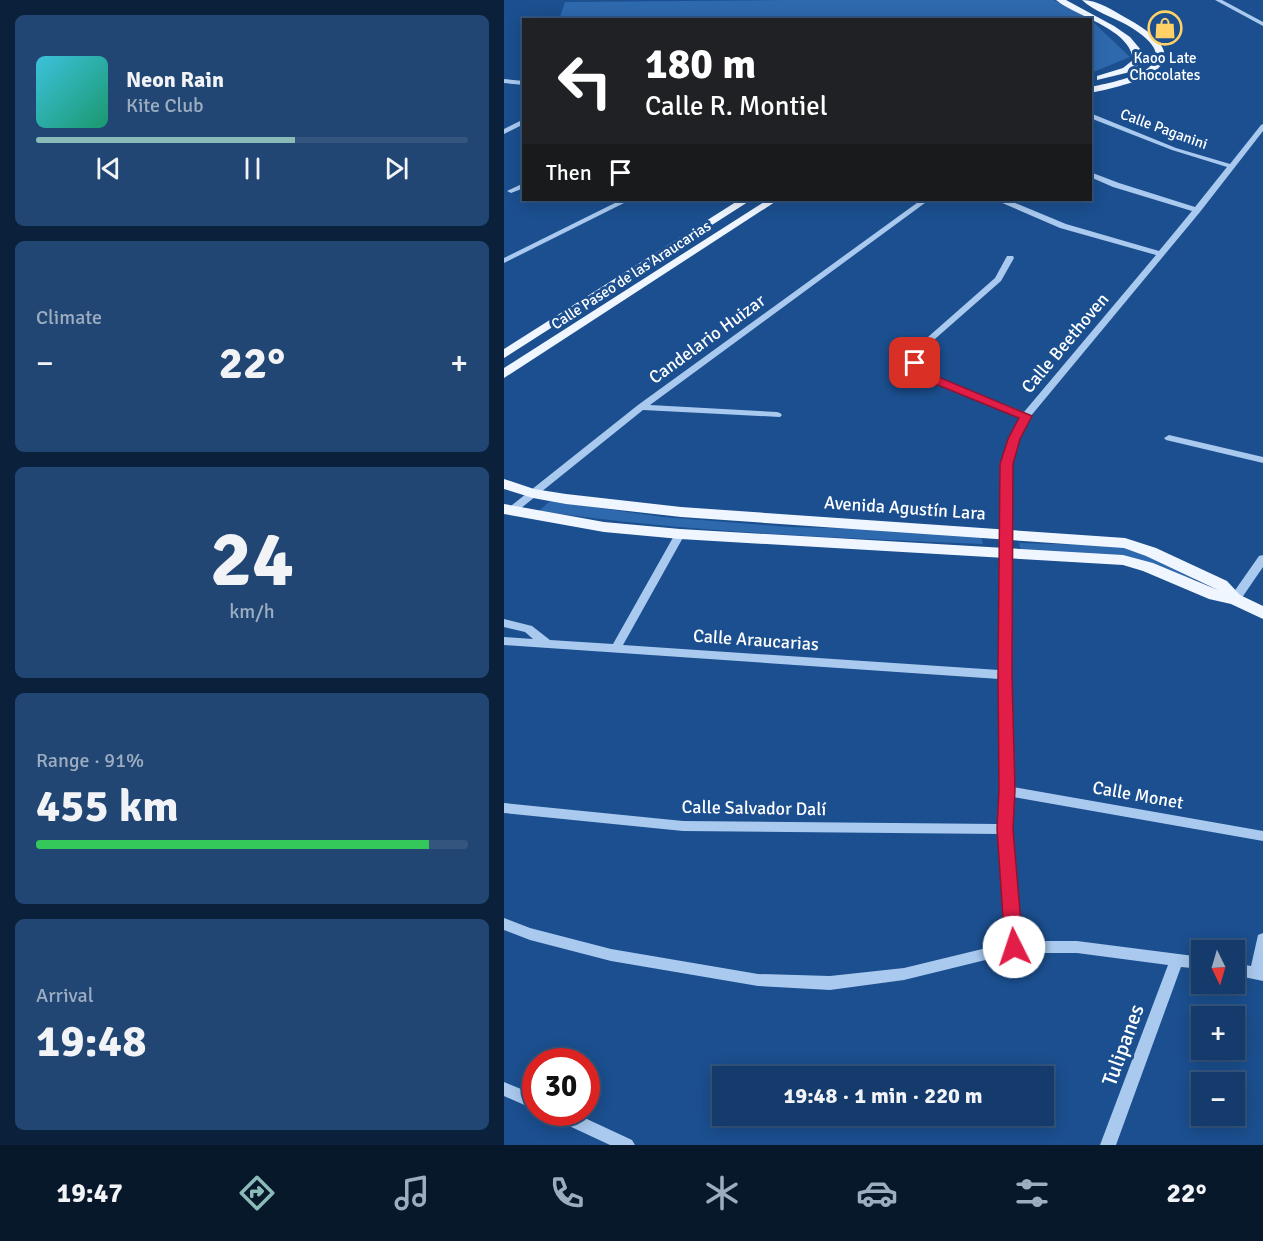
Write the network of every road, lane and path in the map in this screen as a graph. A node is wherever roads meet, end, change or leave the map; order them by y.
1 (1060, 0) edge
2 (1086, 0) edge
3 (1218, 0) edge
4 (1263, 24) edge
5 (1092, 79) edge
6 (504, 81) edge
7 (522, 83) edge
8 (1092, 90) edge
9 (1092, 116) edge
10 (522, 122) edge
11 (1263, 126) edge
12 (504, 132) edge
13 (1230, 166) junction
14 (1092, 175) edge
15 (522, 185) edge
16 (512, 191) dead end
17 (624, 201) edge
18 (744, 201) edge
19 (771, 201) edge
20 (925, 201) edge
21 (1005, 201) edge
22 (1197, 210) junction
23 (1161, 254) junction
24 (1010, 258) dead end
25 (504, 261) edge
26 (571, 312) junction
27 (589, 321) junction
28 (504, 354) edge
29 (504, 374) edge
30 (641, 407) junction
31 (777, 416) dead end
32 (1026, 416) junction
33 (1169, 438) dead end
34 (1263, 460) edge
35 (504, 484) edge
36 (533, 493) junction
37 (508, 510) edge
38 (680, 534) junction
39 (1006, 535) junction
40 (1005, 555) junction
41 (1263, 559) edge
42 (1235, 599) junction
43 (1263, 613) edge
44 (504, 622) edge
45 (504, 641) edge
46 (547, 644) junction
47 (616, 648) junction
48 (1005, 675) junction
49 (1007, 790) junction
50 (504, 808) edge
51 (1005, 829) junction
52 (1263, 836) edge
53 (504, 924) edge
54 (1263, 939) edge
55 (1014, 947) junction
56 (1177, 959) junction
57 (1191, 961) edge
58 (1245, 971) edge
59 (1260, 974) edge
60 (504, 1089) edge
61 (522, 1097) edge
62 (585, 1126) edge
63 (627, 1145) edge
64 (1108, 1145) edge

1 - 5 main road
2 - 8 main road
3 - 4 street
6 - 7 street
9 - 13 street, Calle Paganini
10 - 12 street
11 - 13 street, Calle Beethoven
13 - 22 street, Calle Beethoven
14 - 22 street
15 - 16 street
17 - 25 street
18 - 26 main road, Calle Paseo de las Araucarias
19 - 27 main road, Calle Paseo de las Araucarias
20 - 30 street, Candelario Huizar
21 - 23 street
22 - 23 street, Calle Beethoven
23 - 32 street, Calle Beethoven
24 - 32 street
26 - 27 main road
26 - 28 main road, Calle Paseo de las Araucarias
27 - 29 main road, Calle Paseo de las Araucarias
30 - 31 street
30 - 36 street, Candelario Huizar
32 - 39 street, Calle Beethoven
33 - 34 street
35 - 36 main road, Avenida Agustín Lara
36 - 37 street, Candelario Huizar
36 - 39 main road, Avenida Agustín Lara
37 - 38 main road
38 - 40 main road
38 - 47 street
39 - 40 street, Calle Beethoven
39 - 42 main road, Avenida Agustín Lara
40 - 42 main road
40 - 48 street, Calle Beethoven
41 - 42 street
42 - 43 main road
44 - 46 street
45 - 46 street, Calle Araucarias
46 - 47 street, Calle Araucarias
47 - 48 street, Calle Araucarias
48 - 49 street, Calle Beethoven
49 - 51 street, Calle Beethoven
49 - 52 street, Calle Monet
50 - 51 street, Calle Salvador Dalí
51 - 55 street, Calle Beethoven
53 - 55 street
54 - 59 street
55 - 56 street
56 - 57 street
56 - 64 street, Tulipanes
58 - 59 street
60 - 61 street
62 - 63 street

